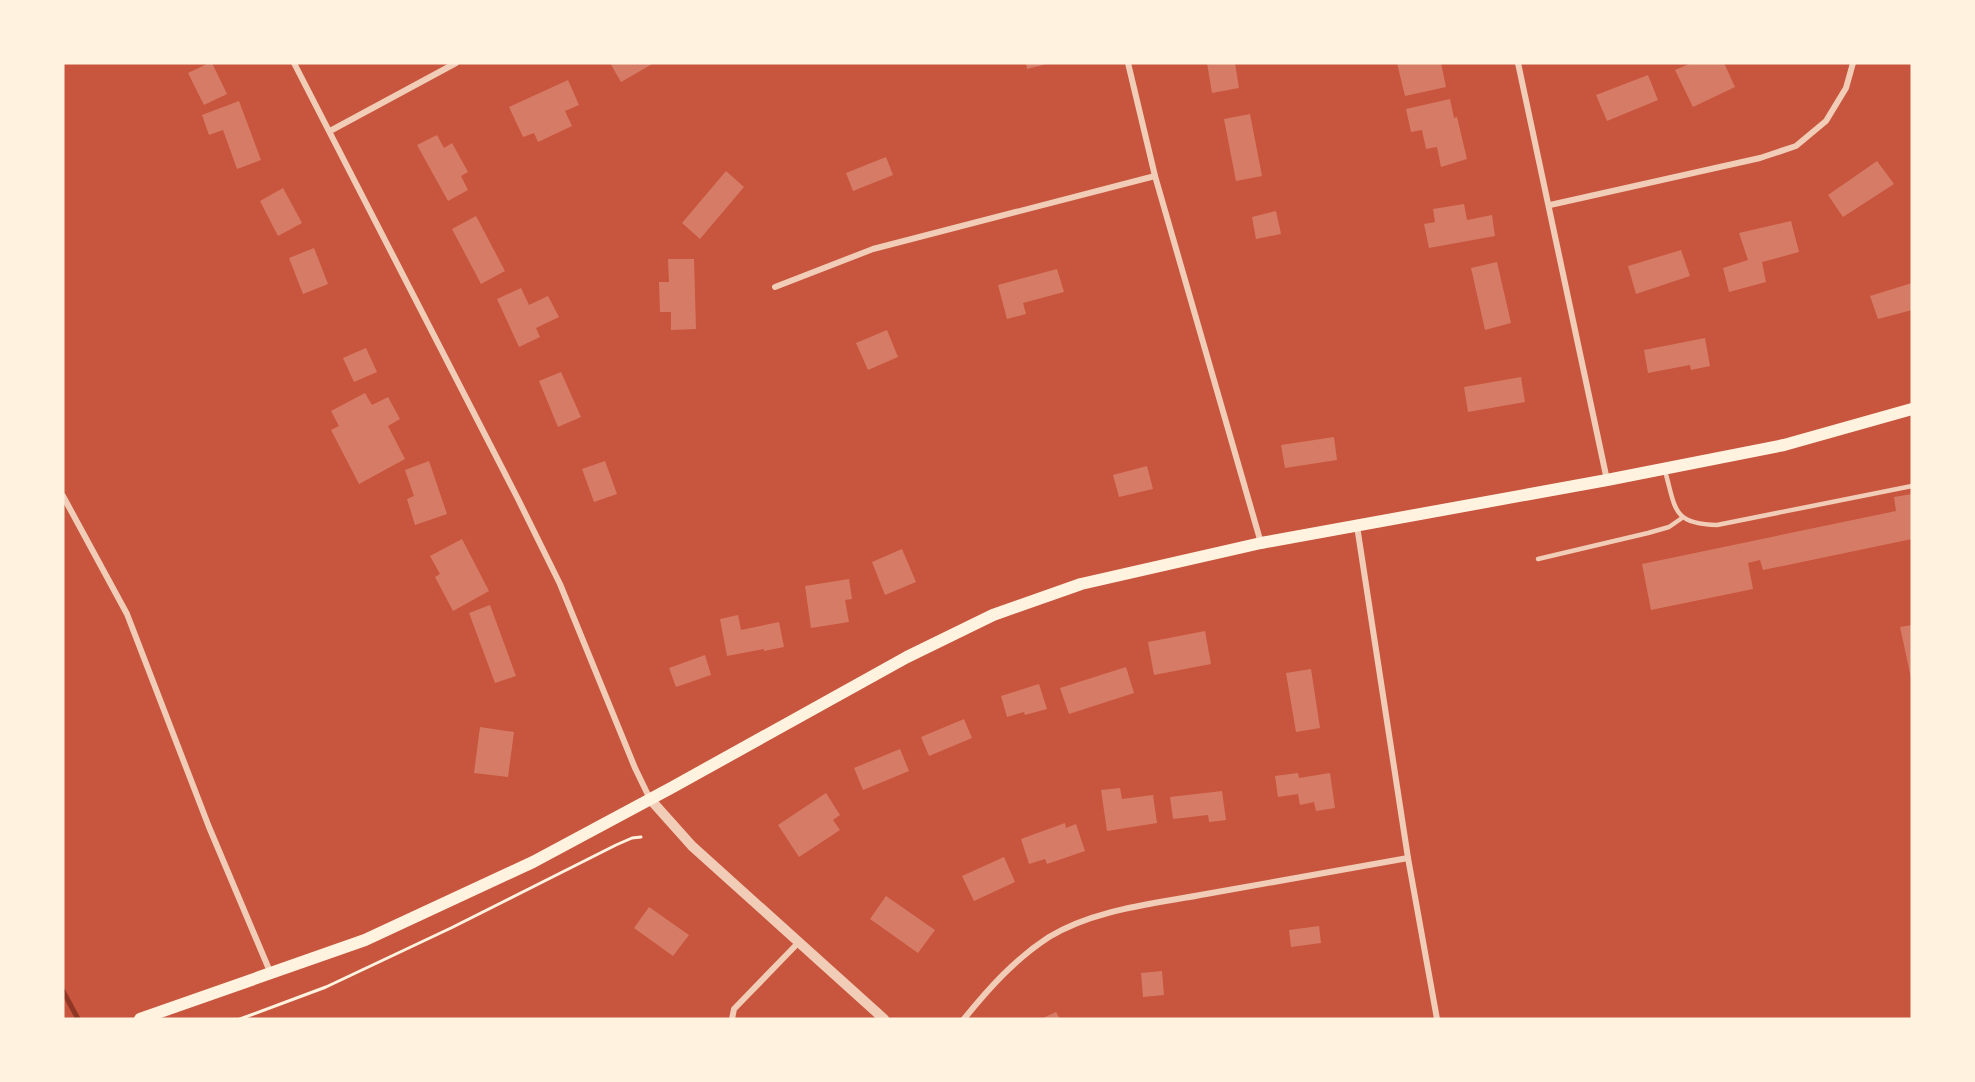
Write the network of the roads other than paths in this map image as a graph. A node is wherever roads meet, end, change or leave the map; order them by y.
1 (294, 63) edge
2 (456, 63) edge
3 (1128, 63) edge
4 (1518, 63) edge
5 (1852, 63) edge
6 (330, 131) junction
7 (1155, 176) junction
8 (1550, 205) junction
9 (775, 287) dead end
10 (1912, 409) edge
11 (1665, 469) junction
12 (1607, 480) junction
13 (1912, 486) edge
14 (63, 496) edge
15 (1682, 518) junction
16 (1357, 526) junction
17 (1261, 543) junction
18 (1538, 559) dead end
19 (650, 799) junction
20 (1408, 858) junction
21 (799, 942) junction
22 (271, 975) junction
23 (140, 1019) edge
24 (732, 1019) edge
25 (884, 1019) edge
26 (964, 1019) edge
27 (1437, 1019) edge

1 - 6 street
2 - 6 street
3 - 7 street
4 - 8 street
5 - 8 street
6 - 19 street
7 - 9 street
7 - 17 street
8 - 12 street
10 - 11 main road
11 - 12 main road
11 - 15 lane
12 - 16 main road
13 - 15 lane
14 - 22 street
15 - 18 lane
16 - 17 main road
16 - 20 street
17 - 19 main road
19 - 21 street
19 - 22 main road
20 - 26 street
20 - 27 street
21 - 24 street
21 - 25 street
22 - 23 main road

